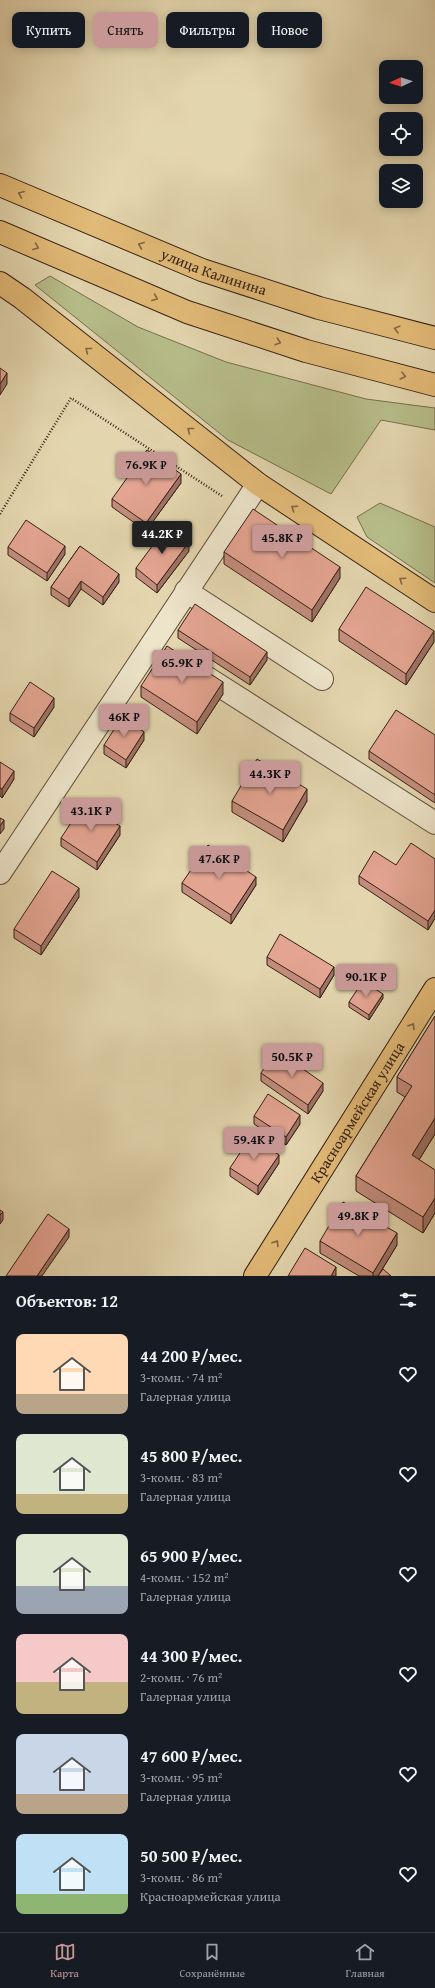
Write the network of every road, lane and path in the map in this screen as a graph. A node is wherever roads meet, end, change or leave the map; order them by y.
1 (0, 185) edge
2 (0, 232) edge
3 (0, 283) edge
4 (435, 338) edge
5 (435, 384) edge
6 (258, 484) junction
7 (241, 509) junction
8 (0, 514) edge
9 (186, 591) junction
10 (435, 601) edge
11 (152, 642) junction
12 (322, 679) dead end
13 (435, 822) edge
14 (0, 873) edge
15 (435, 989) edge
16 (255, 1276) edge

4 -> 1 main road, улица Калинина
2 -> 5 main road
6 -> 3 main road
6 - 7 street
10 -> 6 main road
7 - 8 path
7 - 9 street
9 - 11 street
9 - 12 street
11 - 13 street
11 - 14 street
16 -> 15 main road, Красноармейская улица

